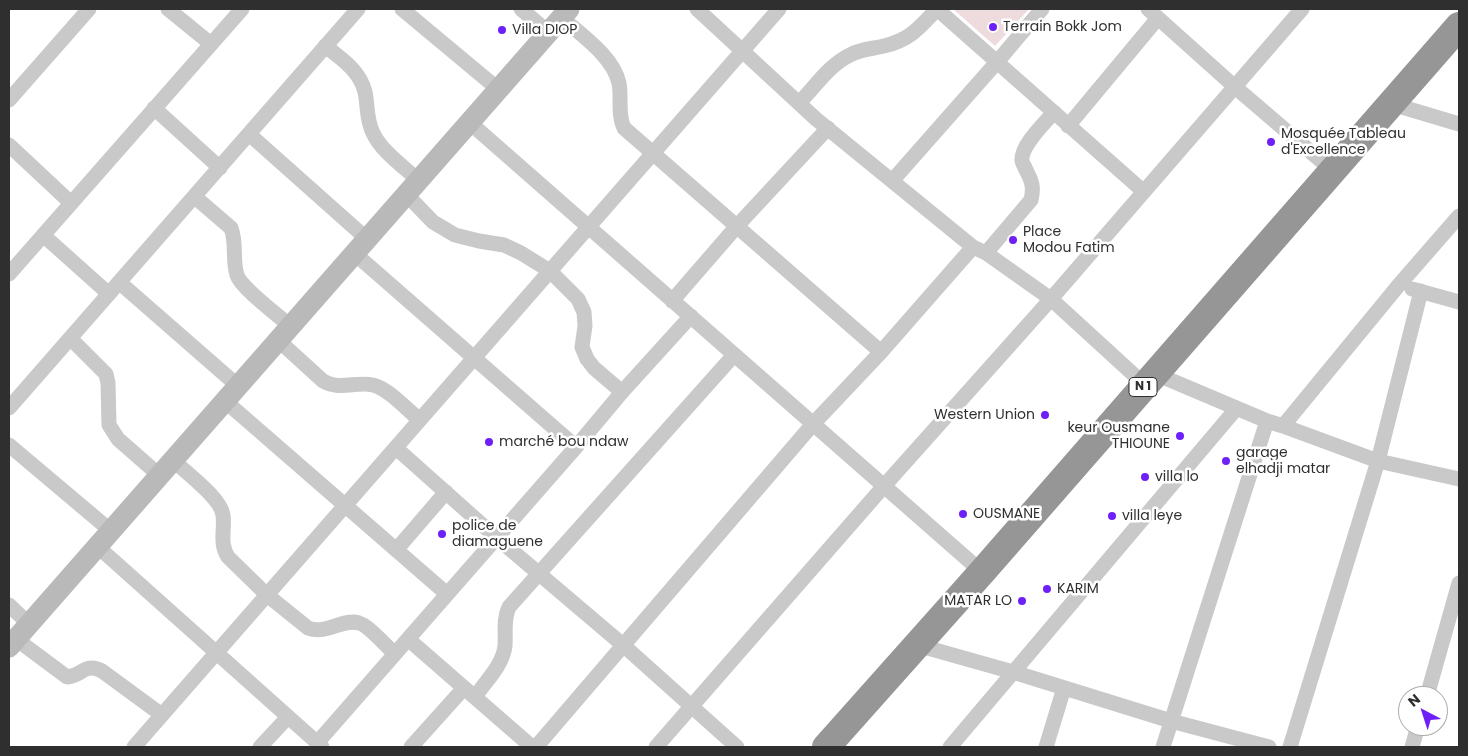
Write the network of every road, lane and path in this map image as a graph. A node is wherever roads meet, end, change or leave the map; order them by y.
1 (89, 9) edge
2 (168, 9) edge
3 (242, 9) edge
4 (358, 9) edge
5 (402, 9) edge
6 (520, 9) edge
7 (697, 9) edge
8 (779, 9) edge
9 (937, 9) edge
10 (1042, 9) edge
11 (1302, 9) edge
12 (1153, 13) edge
13 (559, 19) edge
14 (1459, 26) edge
15 (211, 44) junction
16 (326, 46) junction
17 (743, 51) junction
18 (997, 62) junction
19 (1234, 87) junction
20 (498, 88) junction
21 (9, 100) edge
22 (799, 103) junction
23 (1392, 104) junction
24 (154, 108) junction
25 (1054, 112) junction
26 (469, 122) junction
27 (1459, 124) edge
28 (1068, 126) junction
29 (828, 128) junction
30 (250, 134) junction
31 (9, 145) edge
32 (654, 153) junction
33 (220, 168) junction
34 (1333, 171) junction
35 (892, 181) junction
36 (412, 187) junction
37 (1143, 191) junction
38 (195, 196) junction
39 (71, 203) junction
40 (1459, 216) edge
41 (737, 226) junction
42 (589, 227) junction
43 (43, 235) junction
44 (360, 246) junction
45 (979, 250) junction
46 (550, 271) junction
47 (9, 274) edge
48 (119, 282) junction
49 (1398, 286) junction
50 (1421, 291) junction
51 (109, 294) junction
52 (1051, 299) junction
53 (672, 301) junction
54 (1459, 302) edge
55 (690, 316) junction
56 (284, 333) junction
57 (70, 338) junction
58 (881, 352) junction
59 (734, 355) junction
60 (474, 358) junction
61 (1150, 379) junction
62 (622, 392) junction
63 (231, 393) junction
64 (9, 408) edge
65 (1236, 409) junction
66 (420, 420) junction
67 (1267, 421) junction
68 (813, 424) junction
69 (1283, 426) junction
70 (9, 445) edge
71 (576, 447) junction
72 (396, 448) junction
73 (1378, 461) junction
74 (166, 468) junction
75 (1459, 479) edge
76 (884, 486) junction
77 (446, 492) junction
78 (345, 506) junction
79 (497, 538) junction
80 (104, 539) junction
81 (396, 550) junction
82 (982, 572) junction
83 (538, 573) junction
84 (1459, 583) edge
85 (447, 594) junction
86 (267, 595) junction
87 (9, 604) edge
88 (18, 637) edge
89 (408, 639) junction
90 (623, 645) junction
91 (917, 645) junction
92 (216, 653) junction
93 (395, 654) junction
94 (1013, 672) junction
95 (1430, 686) edge
96 (1064, 688) junction
97 (470, 692) junction
98 (692, 707) junction
99 (162, 715) junction
100 (288, 717) junction
101 (1171, 721) junction
102 (319, 745) edge
103 (134, 747) edge
104 (260, 747) edge
105 (411, 747) edge
106 (534, 747) edge
107 (656, 747) edge
108 (737, 747) edge
109 (826, 747) edge
110 (950, 747) edge
111 (1046, 747) edge
112 (1163, 747) edge
113 (1269, 747) edge
114 (1290, 747) edge

1 - 21 street
2 - 15 street
3 - 15 street
4 - 16 street
5 - 20 street
6 - 13 street
7 - 17 street
8 - 17 street
9 - 18 street
9 - 22 street
10 - 18 street
11 - 19 street
12 - 19 street
12 - 28 street
13 - 20 main road
13 - 32 street
14 - 23 highway, N 1
15 - 24 street
16 - 30 street
16 - 36 street
17 - 22 street
17 - 32 street
18 - 25 street
18 - 35 street
19 - 34 street
19 - 37 street
20 - 26 main road
22 - 29 street
23 - 27 street
23 - 34 highway, N 1
24 - 33 street
24 - 39 street
25 - 28 street
25 - 45 street
26 - 36 main road
26 - 42 street
28 - 37 street
29 - 35 street
29 - 41 street
30 - 33 street
30 - 44 street
31 - 39 street
32 - 41 street
32 - 42 street
33 - 38 street
34 - 61 highway, N 1
35 - 45 street
36 - 44 main road
36 - 46 street
37 - 52 street
38 - 48 street
38 - 56 street
39 - 43 street
40 - 49 street
41 - 53 street
41 - 58 street
42 - 46 street
42 - 53 street
43 - 47 street
43 - 51 street
44 - 56 main road
44 - 60 street
45 - 52 street
45 - 58 street
46 - 60 street
46 - 62 street
48 - 51 street
48 - 63 street
49 - 50 street
49 - 69 street
50 - 54 street
50 - 73 street
51 - 57 street
52 - 61 street
52 - 76 street
53 - 55 street
55 - 59 street
55 - 62 street
56 - 63 main road
56 - 66 street
57 - 64 street
57 - 74 street
58 - 68 street
59 - 68 street
59 - 83 street
60 - 66 street
60 - 71 street
61 - 65 street
61 - 82 highway, N 1
62 - 71 street
63 - 74 main road
63 - 78 street
65 - 67 street
65 - 94 street
66 - 72 street
67 - 69 street
67 - 101 street
68 - 76 street
68 - 90 street
69 - 73 street
70 - 80 street
71 - 79 street
72 - 77 street
72 - 78 street
73 - 75 street
73 - 114 street
74 - 80 main road
74 - 86 street
76 - 82 street
76 - 98 street
77 - 79 street
77 - 81 street
78 - 81 street
78 - 86 street
79 - 83 street
79 - 85 street
80 - 88 main road
80 - 92 street
81 - 85 street
82 - 91 highway, N 1
83 - 90 street
83 - 97 street
84 - 95 street
85 - 89 street
86 - 92 street
86 - 93 street
87 - 88 street
88 - 99 street
89 - 93 street
89 - 97 street
90 - 98 street
90 - 106 street
91 - 94 street
91 - 109 highway, N 1
92 - 99 street
92 - 100 street
93 - 102 street
94 - 96 street
94 - 110 street
96 - 101 street
96 - 111 street
97 - 105 street
97 - 106 street
98 - 107 street
98 - 108 street
99 - 103 street
100 - 102 street
100 - 104 street
101 - 112 street
101 - 113 street

